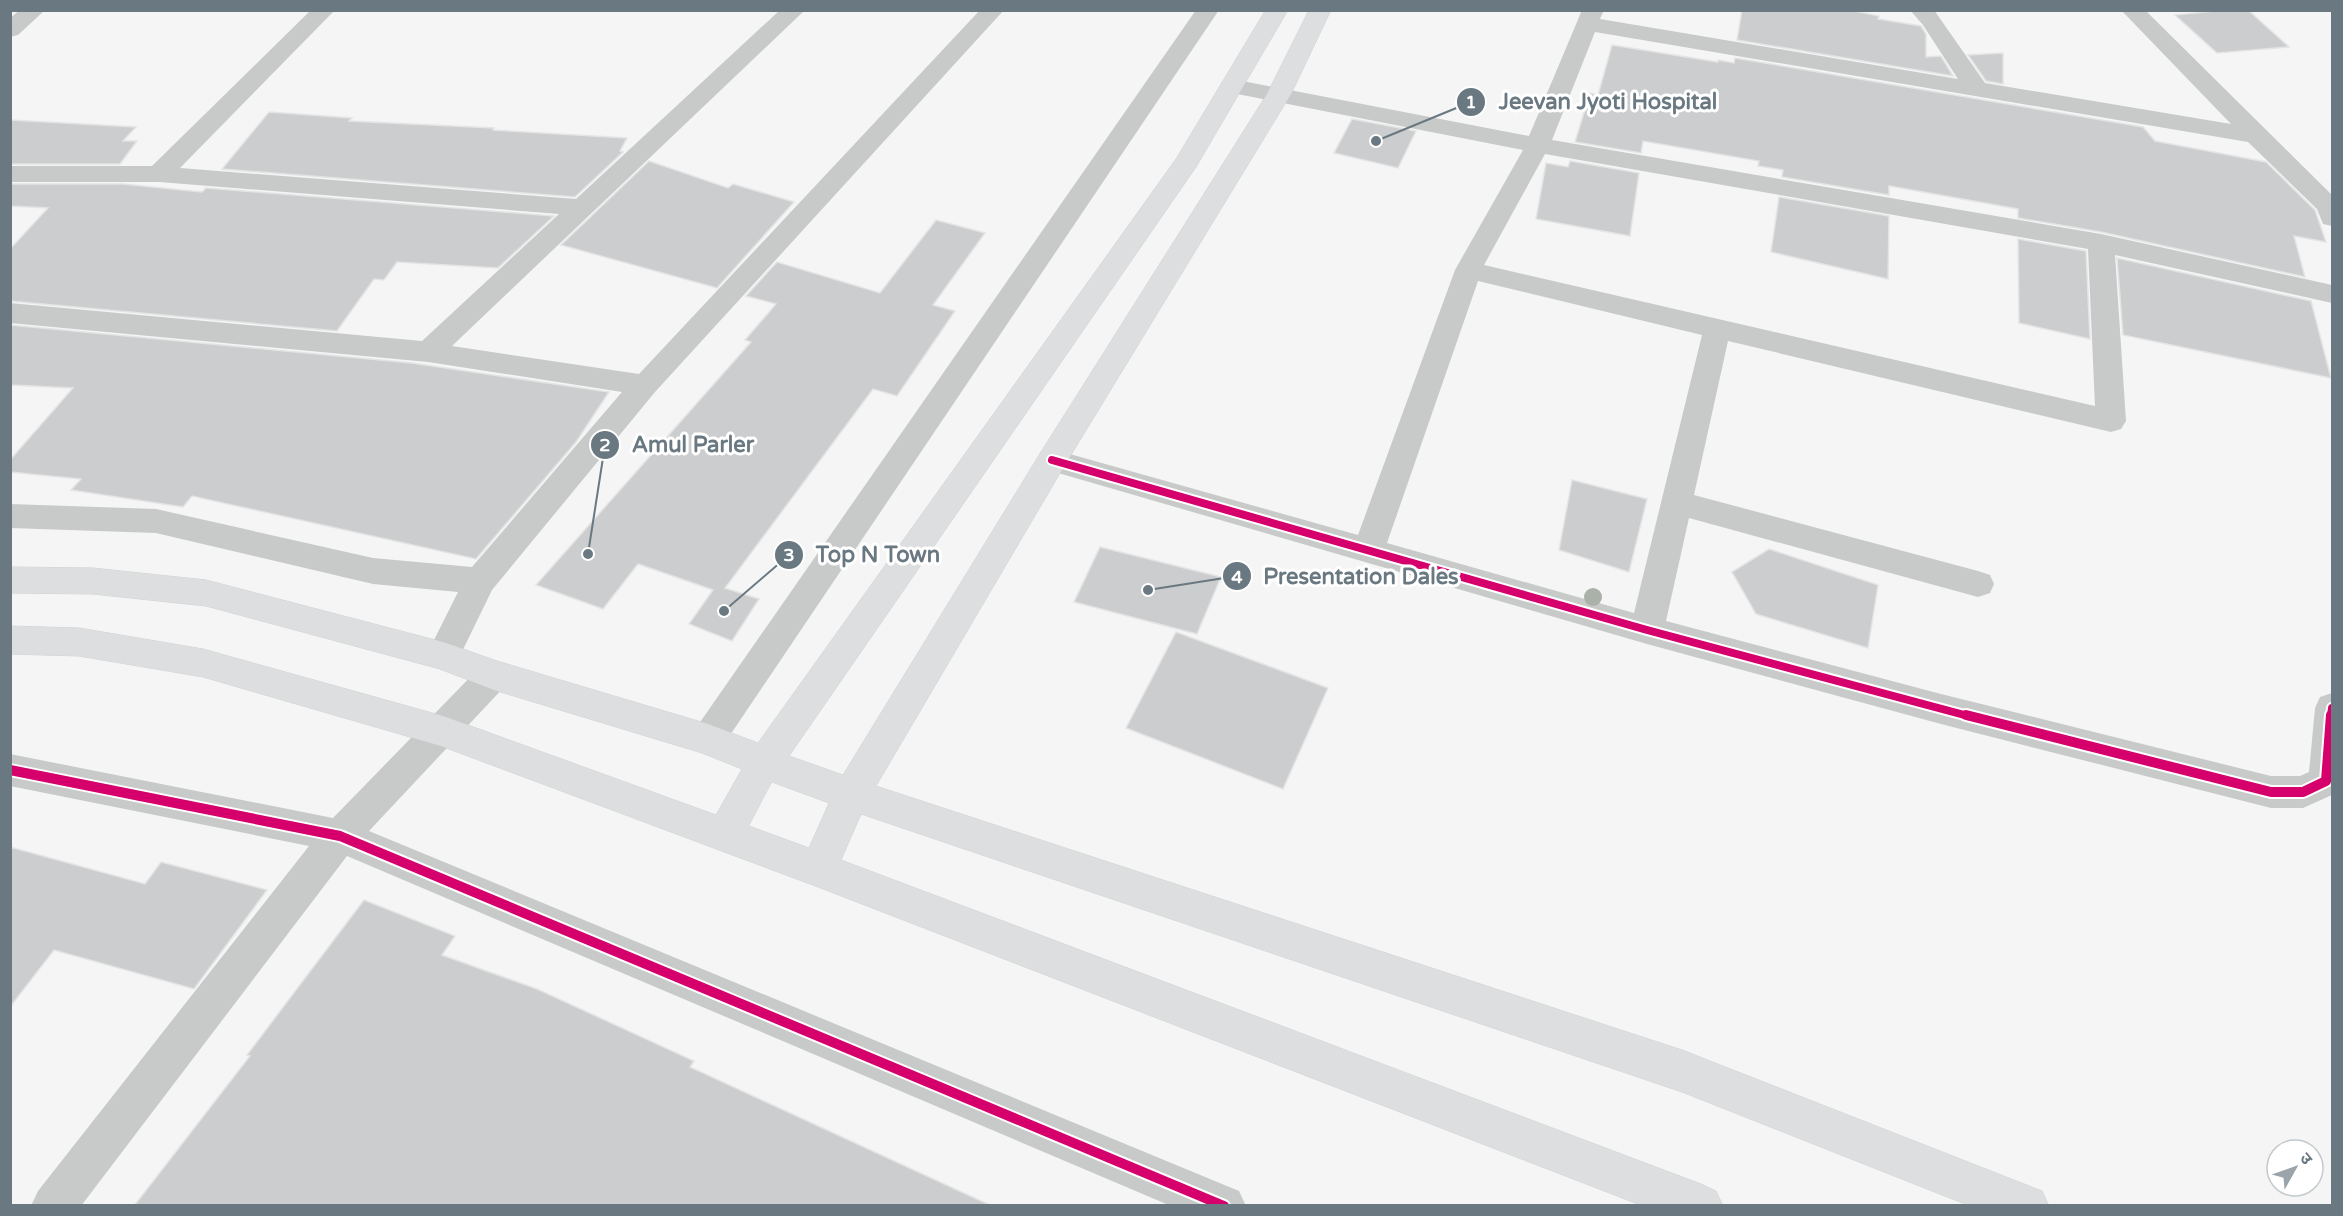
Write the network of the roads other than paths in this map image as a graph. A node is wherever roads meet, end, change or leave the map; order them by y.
1 (34, 10) edge
2 (324, 10) edge
3 (794, 10) edge
4 (993, 10) edge
5 (1208, 10) edge
6 (1277, 10) edge
7 (1320, 10) edge
8 (1921, 10) edge
9 (2132, 10) edge
10 (1591, 17) edge
11 (10, 30) edge
12 (1232, 86) junction
13 (1977, 89) junction
14 (1279, 94) junction
15 (2258, 136) junction
16 (1538, 145) junction
17 (10, 174) edge
18 (159, 174) junction
19 (2305, 185) junction
20 (2332, 189) edge
21 (582, 208) junction
22 (2332, 218) edge
23 (2102, 243) junction
24 (1468, 270) junction
25 (2332, 294) edge
26 (10, 313) edge
27 (1717, 329) junction
28 (428, 352) junction
29 (645, 385) junction
30 (1052, 460) junction
31 (1678, 503) junction
32 (10, 516) edge
33 (1368, 551) junction
34 (10, 580) edge
35 (480, 581) junction
36 (1978, 584) dead end
37 (1647, 630) junction
38 (10, 640) edge
39 (443, 656) junction
40 (494, 675) junction
41 (2332, 708) edge
42 (443, 731) junction
43 (708, 739) junction
44 (764, 763) junction
45 (10, 770) edge
46 (852, 794) junction
47 (340, 836) junction
48 (724, 836) junction
49 (818, 869) junction
50 (1678, 1201) edge
51 (53, 1206) edge
52 (1224, 1206) edge
53 (2027, 1206) edge

1 - 11 street
2 - 18 street
3 - 21 street
4 - 29 street
5 - 43 street
6 - 12 main road
7 - 14 main road
8 - 13 street
9 - 15 street
10 - 13 street
10 - 16 street
12 - 14 street
12 - 44 main road
13 - 15 street
14 - 16 street
14 - 30 main road
15 - 19 street
16 - 23 street
16 - 24 street
17 - 18 street
18 - 21 street
19 - 20 street
19 - 22 street
21 - 28 street
23 - 25 street
23 - 27 street
24 - 27 street
24 - 33 street
26 - 28 street
27 - 31 street
28 - 29 street
29 - 35 street
30 - 33 street
30 - 46 main road
31 - 36 street
31 - 37 street
32 - 35 street
33 - 37 street
34 - 39 main road
35 - 39 street
37 - 41 street
38 - 42 main road
39 - 40 main road
40 - 42 street
40 - 43 main road
42 - 47 street
42 - 48 main road
43 - 44 main road
44 - 46 main road
44 - 48 main road
45 - 47 street
46 - 49 main road
46 - 53 main road
47 - 51 street
47 - 52 street
48 - 49 main road
49 - 50 main road

